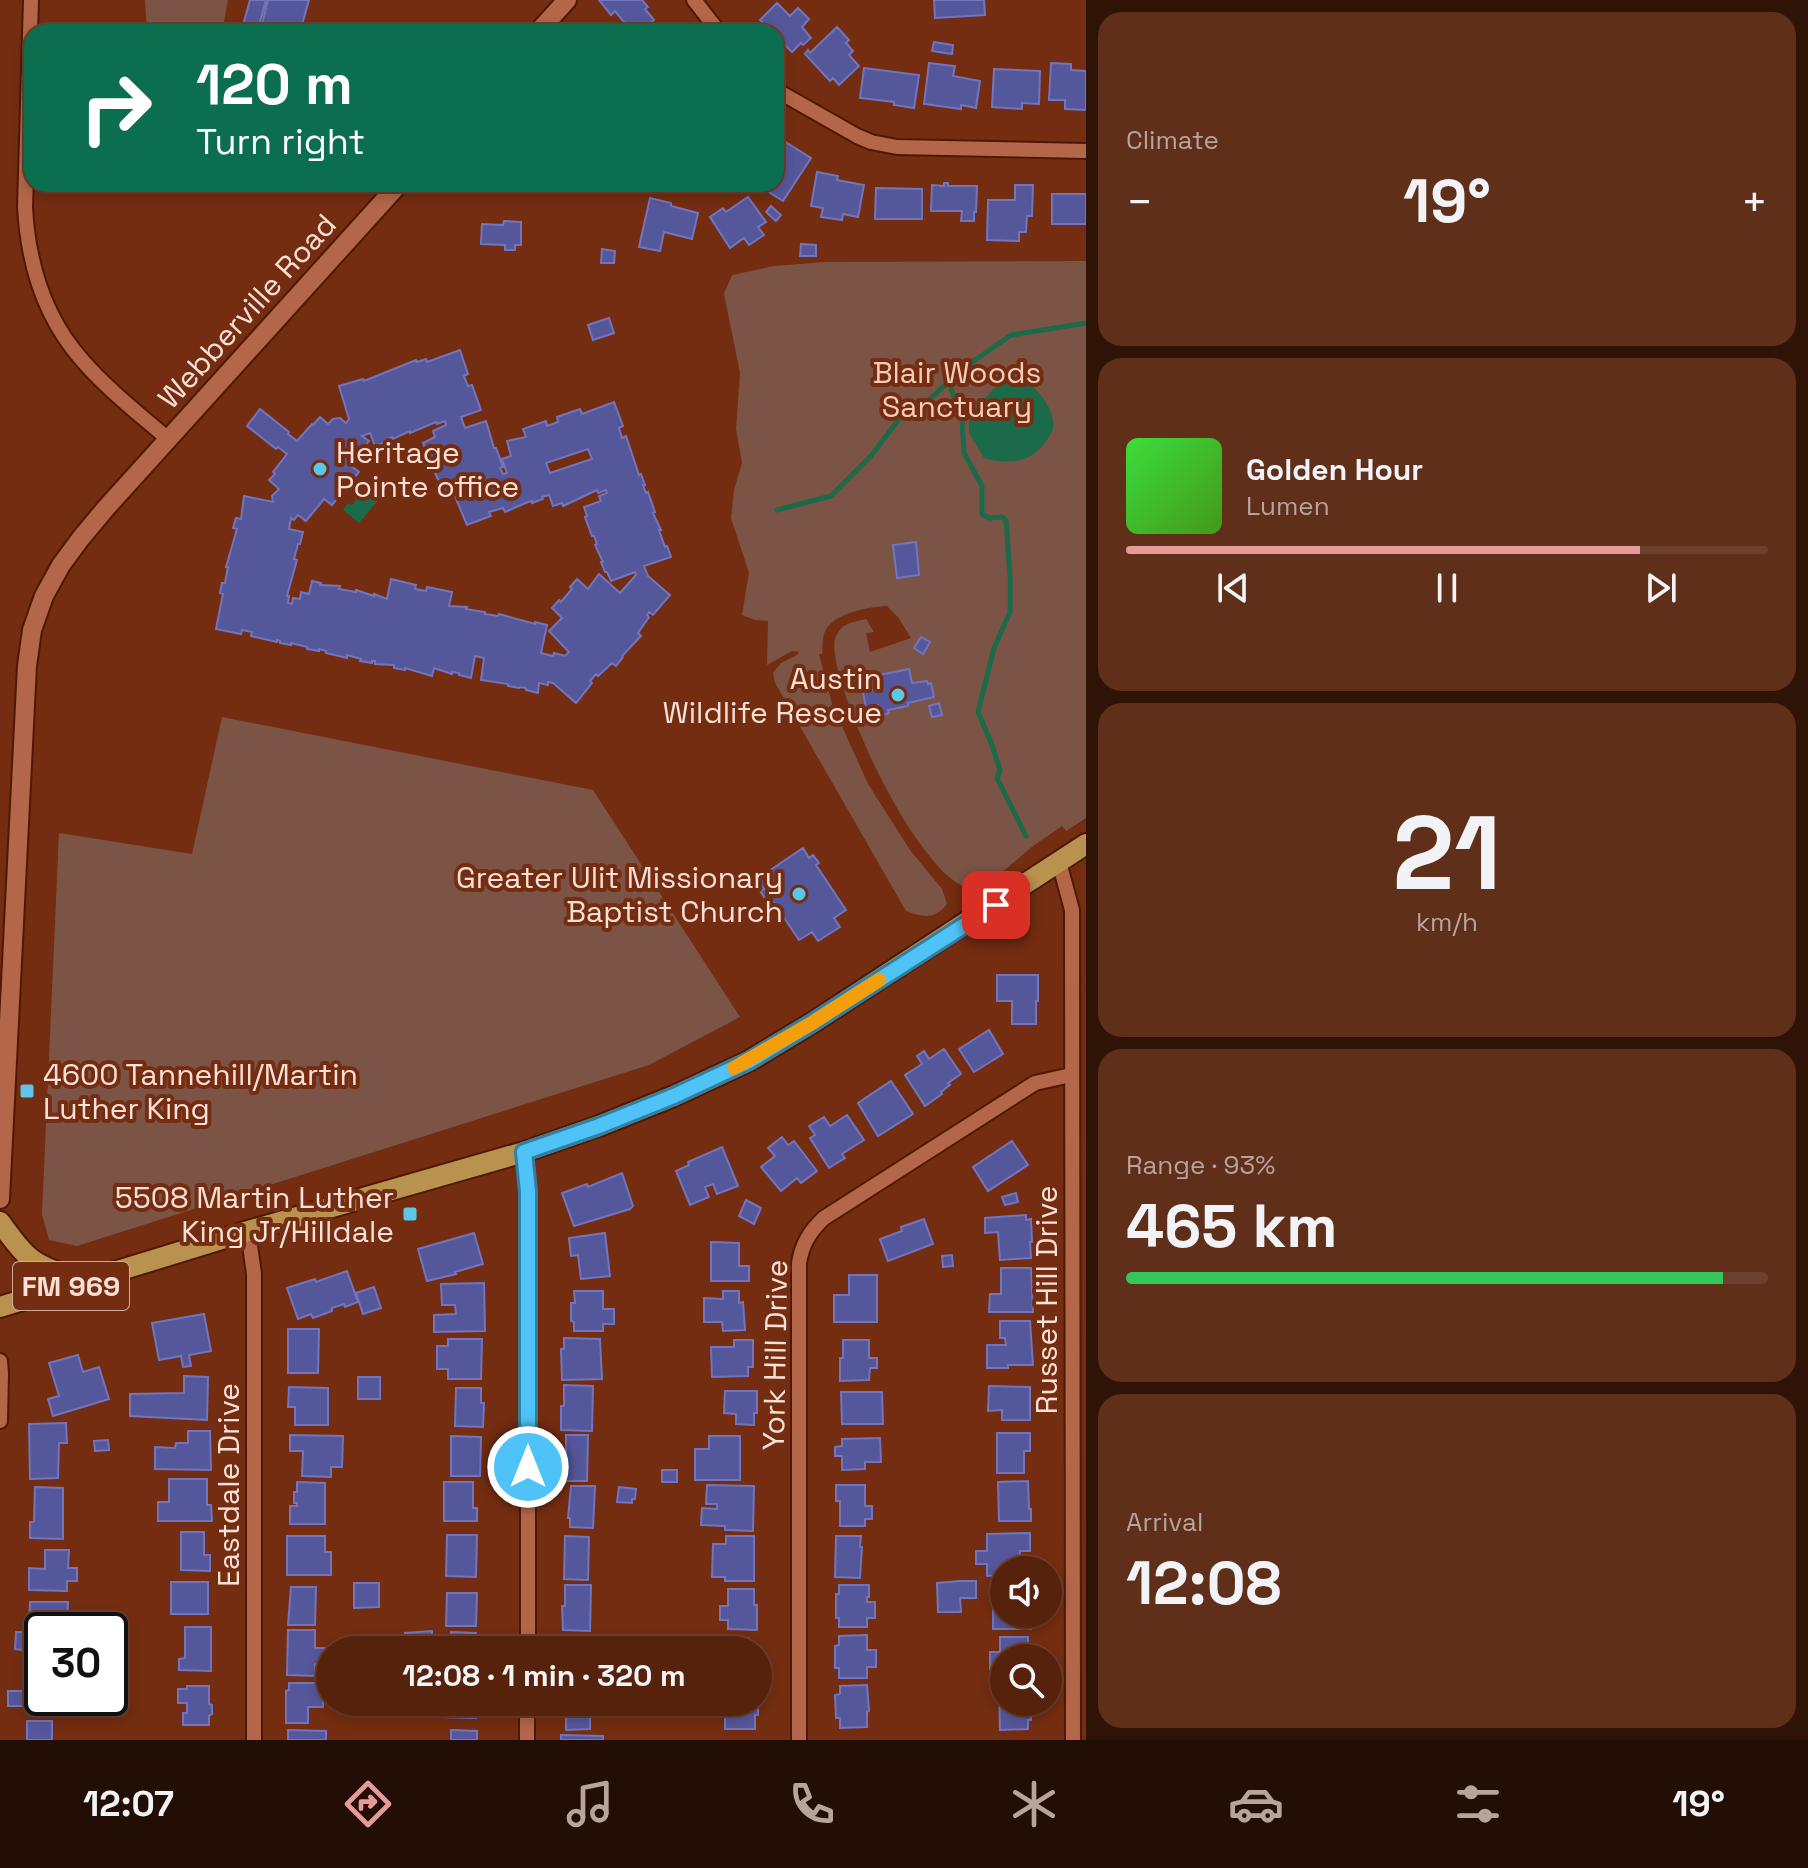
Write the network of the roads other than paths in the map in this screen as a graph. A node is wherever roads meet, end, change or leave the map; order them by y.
1 (31, 0) edge
2 (567, 0) edge
3 (694, 0) edge
4 (30, 24) edge
5 (545, 24) edge
6 (713, 24) edge
7 (784, 95) edge
8 (1086, 151) edge
9 (25, 192) edge
10 (392, 192) edge
11 (168, 439) junction
12 (1086, 844) edge
13 (1059, 862) junction
14 (1071, 1075) junction
15 (524, 1152) junction
16 (0, 1199) edge
17 (0, 1222) edge
18 (248, 1231) junction
19 (85, 1281) junction
20 (0, 1307) edge
21 (0, 1361) edge
22 (0, 1421) edge
23 (528, 1636) edge
24 (527, 1716) edge
25 (254, 1740) edge
26 (527, 1740) edge
27 (799, 1740) edge
28 (1073, 1740) edge

1 - 4 street
2 - 5 street
3 - 6 street
7 - 8 street
9 - 11 street
10 - 11 street, Webberville Road
11 - 16 street, Webberville Road
12 - 13 main road, FM 969
13 - 14 street, Russet Hill Drive
13 - 15 main road, FM 969
14 - 27 street, York Hill Drive
14 - 28 street, Russet Hill Drive
15 - 18 main road, FM 969
15 - 23 street
17 - 19 main road
18 - 19 main road, FM 969
18 - 25 street, Eastdale Drive
19 - 20 main road, FM 969
21 - 22 street
24 - 26 street

